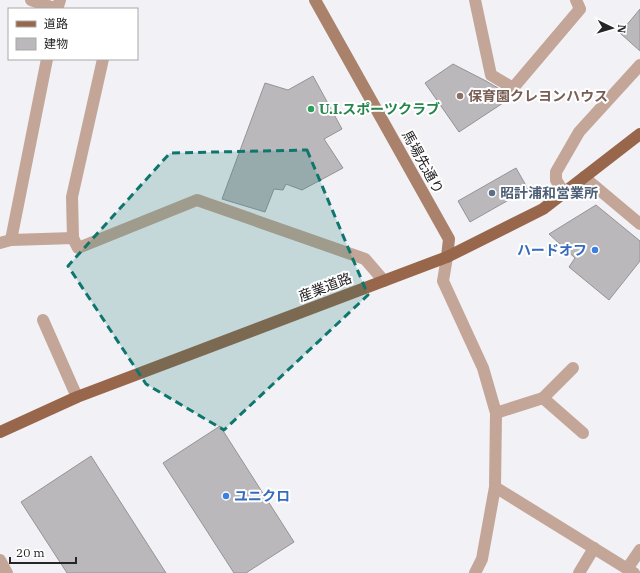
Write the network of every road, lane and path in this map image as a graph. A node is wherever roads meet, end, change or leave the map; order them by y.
1 (30, 0) edge
2 (315, 0) edge
3 (475, 0) edge
4 (576, 0) edge
5 (54, 8) edge
6 (47, 60) edge
7 (103, 60) edge
8 (640, 65) edge
9 (640, 134) edge
10 (584, 177) junction
11 (564, 193) junction
12 (640, 224) edge
13 (73, 238) junction
14 (6, 241) edge
15 (447, 257) junction
16 (384, 281) junction
17 (43, 320) dead end
18 (573, 368) dead end
19 (77, 396) junction
20 (543, 398) junction
21 (496, 413) junction
22 (0, 432) edge
23 (583, 433) dead end
24 (495, 487) junction
25 (594, 548) junction
26 (640, 550) edge
27 (0, 560) edge
28 (630, 571) edge
29 (8, 573) edge
30 (475, 573) edge
31 (580, 573) edge

1 - 5 street
2 - 15 street, 馬場先通り
3 - 4 street
6 - 14 street
7 - 13 street
8 - 11 street
9 - 10 main road, 産業道路
10 - 11 main road, 産業道路
10 - 12 street
11 - 15 main road, 産業道路
13 - 14 street
13 - 16 street
15 - 16 main road, 産業道路
15 - 21 street
16 - 19 main road, 産業道路
17 - 19 street
18 - 20 street
19 - 22 main road, 産業道路
20 - 21 street
20 - 23 street
21 - 24 street
24 - 25 street
24 - 30 street
25 - 28 street
25 - 31 street
26 - 28 street
27 - 29 street

